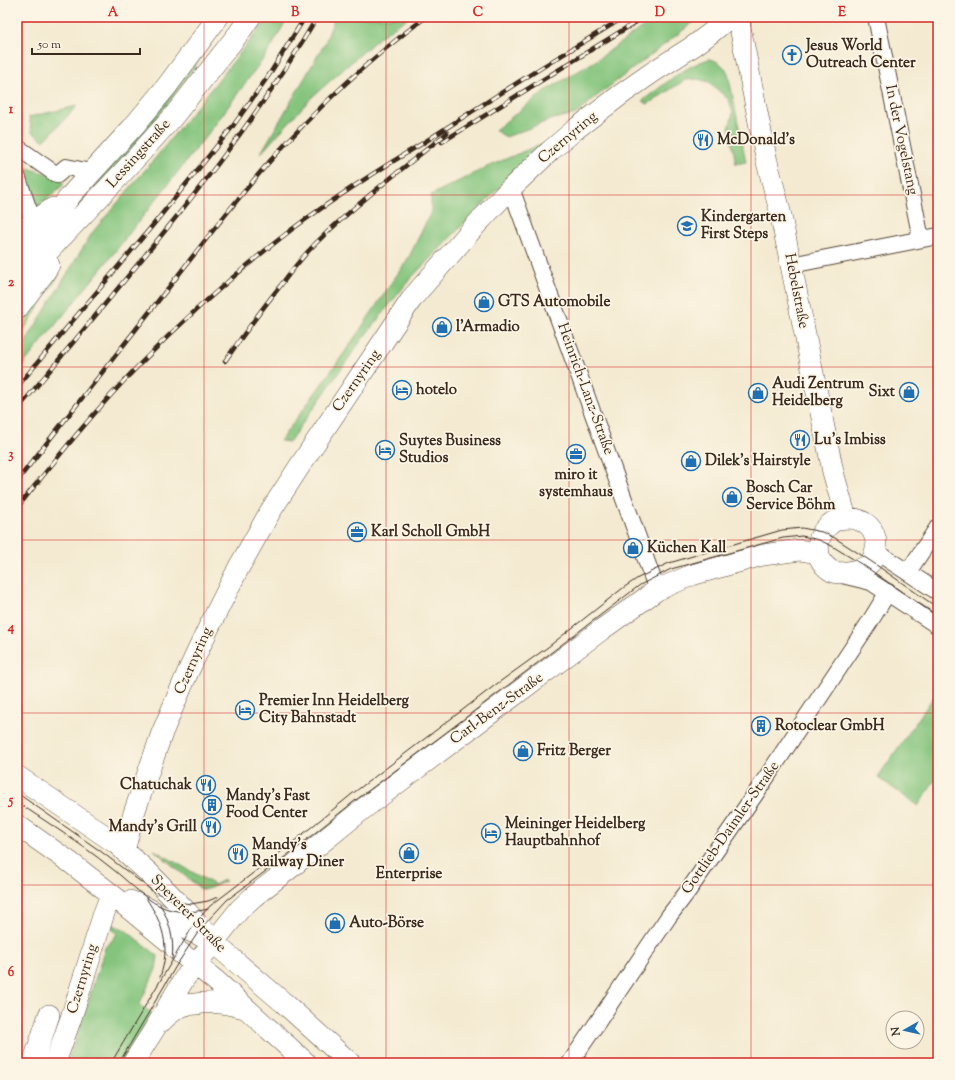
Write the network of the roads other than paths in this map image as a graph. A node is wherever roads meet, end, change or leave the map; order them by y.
1 (218, 17) edge
2 (730, 17) edge
3 (738, 17) edge
4 (876, 17) edge
5 (247, 18) edge
6 (17, 147) edge
7 (91, 172) junction
8 (17, 176) edge
9 (511, 188) junction
10 (71, 195) junction
11 (33, 222) junction
12 (64, 234) junction
13 (17, 236) edge
14 (938, 236) edge
15 (921, 239) junction
16 (17, 265) edge
17 (791, 265) junction
18 (17, 282) edge
19 (17, 309) edge
20 (846, 518) junction
21 (938, 527) edge
22 (875, 551) junction
23 (818, 553) junction
24 (908, 572) junction
25 (837, 573) junction
26 (657, 590) junction
27 (888, 592) junction
28 (938, 592) edge
29 (938, 626) edge
30 (17, 776) edge
31 (17, 826) edge
32 (120, 847) junction
33 (107, 891) junction
34 (214, 941) junction
35 (196, 964) junction
36 (247, 1009) junction
37 (49, 1015) dead end
38 (157, 1025) junction
39 (33, 1063) edge
40 (55, 1063) edge
41 (133, 1063) edge
42 (306, 1063) edge
43 (350, 1063) edge
44 (570, 1063) edge

1 - 7 main road, Lessingstraße
2 - 9 main road, Czernyring
3 - 17 main road, Hebelstraße
4 - 15 street, In der Vogelstang
5 - 12 main road, Lessingstraße
6 - 7 street
7 - 10 main road, Lessingstraße
8 - 11 street
9 - 26 street, Heinrich-Lanz-Straße
9 - 32 main road, Czernyring
10 - 11 main road
10 - 16 main road, Lessingstraße
11 - 13 main road
12 - 18 main road, Lessingstraße
12 - 19 main road
14 - 15 street
15 - 17 street
17 - 20 main road, Hebelstraße
20 - 22 main road
20 - 23 main road
21 - 24 street
22 - 24 street
22 - 25 main road
23 - 25 main road
23 - 26 main road, Carl-Benz-Straße
24 - 28 street
25 - 27 street
26 - 34 main road, Carl-Benz-Straße
27 - 29 street
27 - 44 street, Gottlieb-Daimler-Straße
30 - 32 main road, Speyerer Straße
31 - 33 main road, Speyerer Straße
32 - 34 main road, Speyerer Straße
33 - 34 main road
33 - 35 main road, Speyerer Straße
33 - 40 main road, Czernyring
34 - 35 main road
34 - 43 main road, Speyerer Straße
35 - 36 main road, Speyerer Straße
35 - 38 main road
36 - 38 main road
36 - 42 main road, Speyerer Straße
37 - 39 main road, Czernyring
38 - 41 main road

